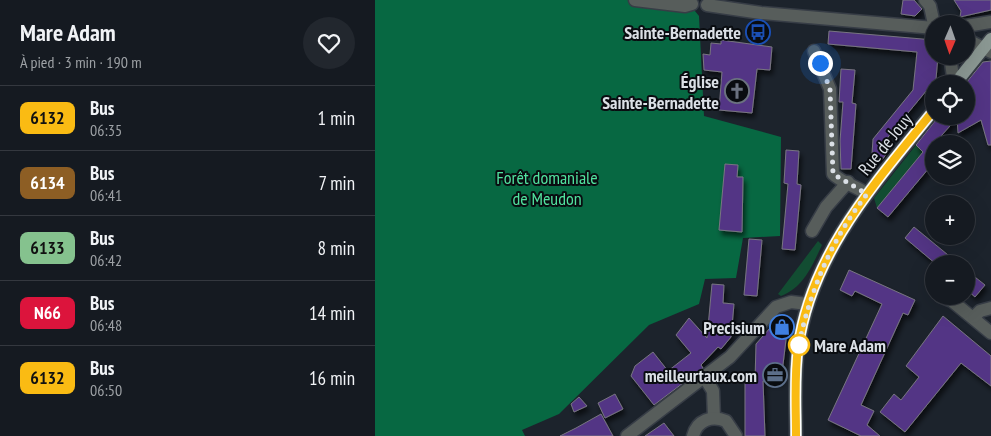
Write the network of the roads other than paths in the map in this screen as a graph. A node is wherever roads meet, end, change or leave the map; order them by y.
1 (635, 0) edge
2 (925, 0) edge
3 (691, 2) edge
4 (708, 2) edge
5 (932, 15) edge
6 (991, 22) edge
7 (975, 25) edge
8 (925, 27) edge
9 (975, 42) edge
10 (989, 46) edge
11 (814, 51) dead end
12 (962, 75) edge
13 (925, 121) edge
14 (849, 182) junction
15 (867, 194) junction
16 (812, 231) dead end
17 (808, 304) junction
18 (958, 305) edge
19 (991, 308) edge
20 (974, 317) junction
21 (991, 333) edge
22 (705, 378) junction
23 (713, 418) junction
24 (627, 436) edge
25 (693, 436) edge
26 (736, 436) edge
27 (796, 436) edge

1 - 3 street
2 - 5 street
3 - 4 street
4 - 8 street
6 - 7 street
9 - 10 street
10 - 12 main road
11 - 14 street
13 - 15 main road, Rue de Jouy
14 - 15 street
14 - 16 street
15 - 17 main road, Rue de Jouy
17 - 22 street
17 - 27 main road, Rue de Jouy
18 - 20 street
19 - 20 street
20 - 21 street
22 - 23 street
22 - 24 street
23 - 25 street
23 - 26 street

